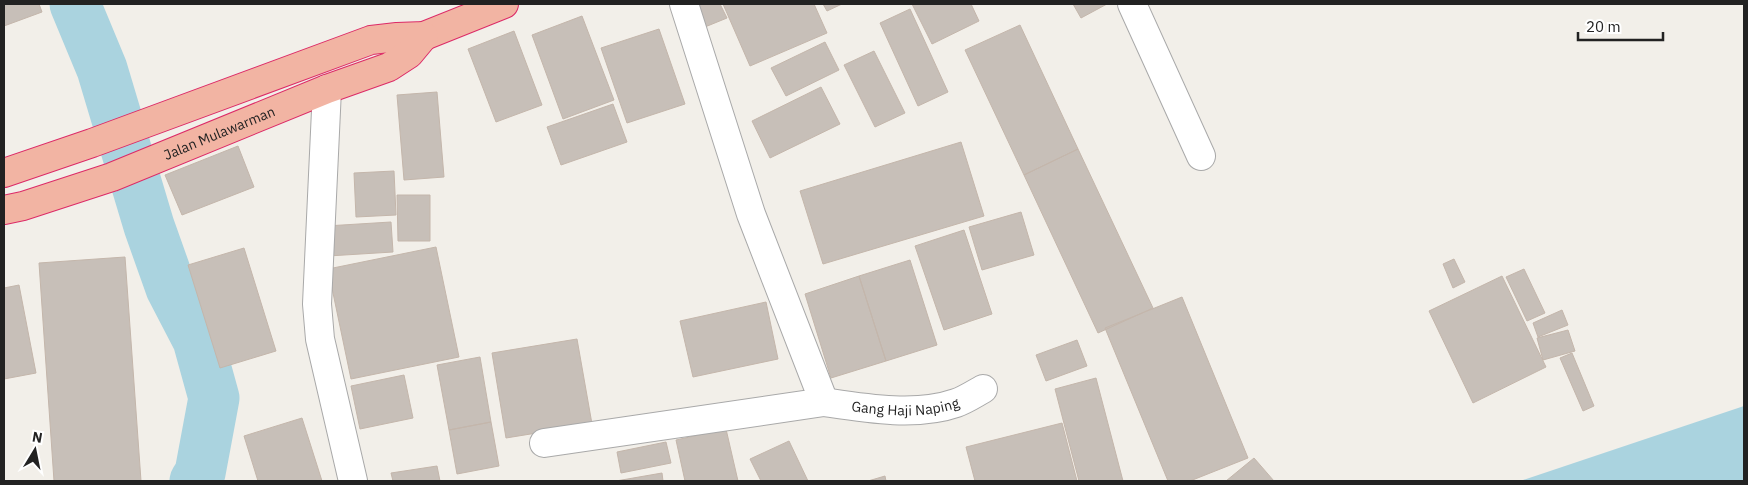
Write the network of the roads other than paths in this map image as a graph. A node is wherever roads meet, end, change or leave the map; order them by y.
1 (684, 4) edge
2 (1132, 4) edge
3 (487, 7) edge
4 (424, 36) junction
5 (327, 89) junction
6 (211, 98) junction
7 (224, 131) junction
8 (1201, 156) dead end
9 (5, 170) edge
10 (4, 210) edge
11 (983, 389) dead end
12 (824, 402) junction
13 (544, 442) dead end
14 (353, 481) edge

1 - 12 street
2 - 8 street
3 - 4 highway, Jalan Mulawarman
4 - 5 highway, Jalan Mulawarman
4 - 6 highway, Jalan Mulawarman
5 - 7 highway, Jalan Mulawarman
5 - 14 street
6 - 7 highway
6 - 9 highway, Jalan Mulawarman
7 - 10 highway, Jalan Mulawarman
11 - 12 street, Gang Haji Naping
12 - 13 street, Gang Haji Naping

